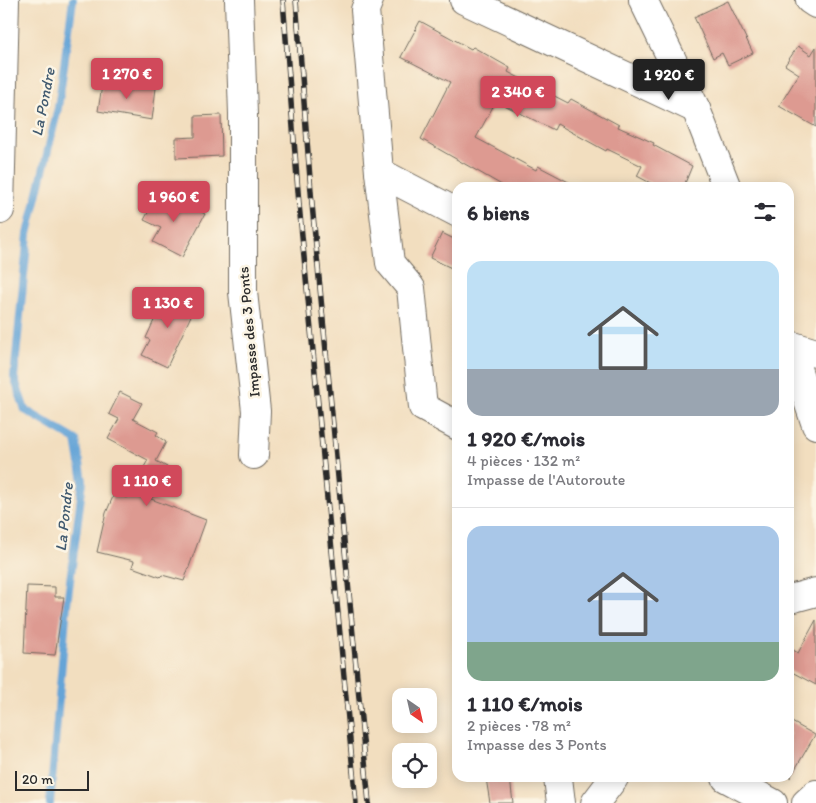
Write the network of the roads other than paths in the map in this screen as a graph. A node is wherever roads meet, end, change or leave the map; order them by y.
1 (5, 0) edge
2 (239, 0) edge
3 (369, 0) edge
4 (464, 0) edge
5 (643, 0) edge
6 (810, 0) edge
7 (816, 4) edge
8 (696, 109) junction
9 (380, 172) junction
10 (725, 182) edge
11 (0, 210) edge
12 (452, 210) edge
13 (794, 347) edge
14 (816, 354) edge
15 (794, 373) edge
16 (452, 423) edge
17 (816, 425) edge
18 (254, 455) dead end
19 (816, 592) edge
20 (794, 598) edge
21 (558, 782) edge
22 (611, 782) edge
23 (734, 782) edge
24 (816, 794) edge
25 (561, 803) edge
26 (595, 803) edge
27 (773, 803) edge
28 (806, 803) edge

1 - 11 street
2 - 18 street, Impasse des 3 Ponts
3 - 9 street
4 - 8 street
5 - 8 street
6 - 7 street
8 - 10 street
9 - 12 street
9 - 16 street
13 - 14 street
15 - 17 street
19 - 20 street
21 - 25 street
22 - 26 street
23 - 27 street
24 - 28 street

